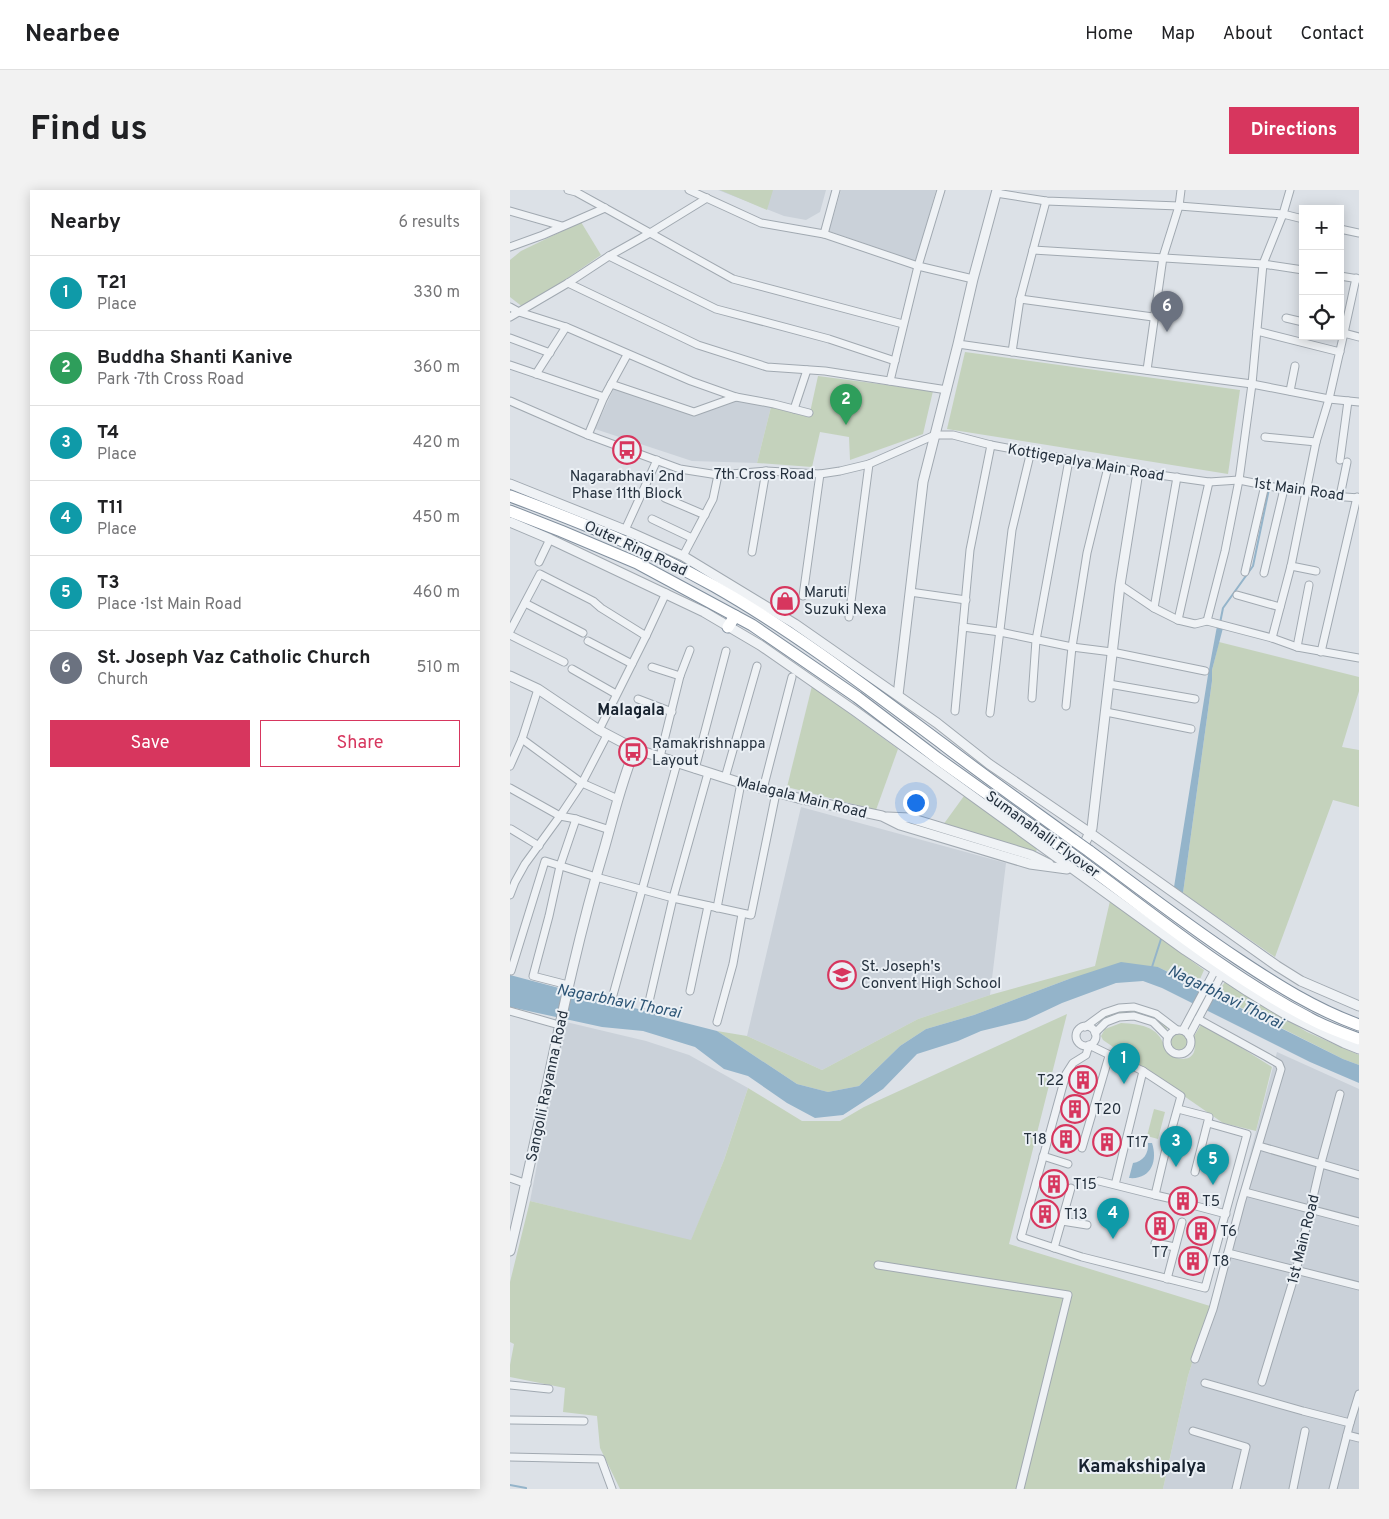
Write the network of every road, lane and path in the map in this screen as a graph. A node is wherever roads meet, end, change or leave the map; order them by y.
1 (568, 190) edge
2 (689, 190) edge
3 (836, 190) edge
4 (941, 190) edge
5 (1180, 190) edge
6 (1290, 190) edge
7 (996, 192) edge
8 (707, 198) junction
9 (1046, 201) junction
10 (1179, 206) junction
11 (606, 208) junction
12 (510, 211) edge
13 (1282, 214) junction
14 (1299, 218) edge
15 (562, 226) junction
16 (1344, 230) edge
17 (650, 233) junction
18 (1359, 233) edge
19 (824, 234) junction
20 (510, 247) edge
21 (1033, 250) junction
22 (609, 256) junction
23 (1163, 257) junction
24 (1263, 264) junction
25 (918, 266) junction
26 (1299, 269) edge
27 (1344, 277) edge
28 (972, 279) junction
29 (1357, 279) edge
30 (568, 283) junction
31 (1020, 298) junction
32 (510, 307) edge
33 (519, 312) junction
34 (1153, 317) junction
35 (510, 318) edge
36 (1286, 318) dead end
37 (1299, 321) edge
38 (903, 324) junction
39 (1344, 326) edge
40 (566, 327) junction
41 (1257, 331) junction
42 (1344, 334) edge
43 (510, 338) edge
44 (1359, 338) edge
45 (1341, 340) edge
46 (958, 344) junction
47 (1012, 352) junction
48 (1340, 352) junction
49 (550, 353) junction
50 (627, 354) junction
51 (895, 361) junction
52 (510, 366) edge
53 (1295, 366) dead end
54 (807, 370) junction
55 (1147, 370) junction
56 (536, 374) junction
57 (890, 380) junction
58 (611, 384) junction
59 (1252, 384) junction
60 (947, 390) junction
61 (1290, 391) junction
62 (604, 397) junction
63 (736, 397) junction
64 (1329, 398) junction
65 (1348, 401) junction
66 (511, 402) edge
67 (1359, 402) edge
68 (794, 409) junction
69 (809, 413) dead end
70 (935, 435) junction
71 (588, 436) junction
72 (1265, 437) dead end
73 (1316, 442) junction
74 (992, 445) junction
75 (1031, 451) junction
76 (657, 460) junction
77 (1069, 460) junction
78 (869, 464) junction
79 (1108, 467) junction
80 (766, 471) junction
81 (1138, 472) junction
82 (820, 474) junction
83 (718, 475) junction
84 (1177, 478) junction
85 (1239, 480) junction
86 (1209, 482) junction
87 (510, 484) edge
88 (1265, 485) junction
89 (1284, 489) junction
90 (1306, 490) junction
91 (510, 496) edge
92 (1340, 496) junction
93 (665, 498) dead end
94 (1358, 498) edge
95 (510, 511) edge
96 (705, 516) junction
97 (652, 520) dead end
98 (510, 522) edge
99 (625, 530) junction
100 (692, 538) junction
101 (550, 539) junction
102 (752, 552) dead end
103 (684, 556) junction
104 (539, 562) dead end
105 (1291, 566) junction
106 (1316, 571) dead end
107 (1246, 572) dead end
108 (1264, 574) dead end
109 (1120, 585) junction
110 (1310, 585) dead end
111 (910, 592) junction
112 (666, 593) junction
113 (1236, 595) dead end
114 (803, 596) dead end
115 (966, 600) junction
116 (525, 602) junction
117 (1280, 607) junction
118 (759, 608) junction
119 (1154, 608) junction
120 (735, 616) junction
121 (849, 617) dead end
122 (1178, 620) junction
123 (1208, 621) junction
124 (728, 627) junction
125 (963, 628) junction
126 (510, 631) edge
127 (1000, 632) junction
128 (583, 634) dead end
129 (510, 635) edge
130 (646, 636) junction
131 (1272, 638) junction
132 (1036, 640) junction
133 (588, 641) dead end
134 (1072, 647) junction
135 (1297, 647) junction
136 (690, 650) dead end
137 (726, 651) dead end
138 (1112, 652) junction
139 (1321, 652) junction
140 (1359, 658) edge
141 (564, 662) dead end
142 (632, 664) junction
143 (757, 666) dead end
144 (652, 667) dead end
145 (572, 669) dead end
146 (1205, 670) dead end
147 (510, 676) edge
148 (680, 676) junction
149 (792, 677) dead end
150 (1109, 684) junction
151 (538, 688) junction
152 (616, 694) junction
153 (898, 695) junction
154 (1032, 698) dead end
155 (638, 699) dead end
156 (1195, 699) dead end
157 (1066, 706) dead end
158 (955, 711) dead end
159 (672, 712) junction
160 (1106, 712) junction
161 (990, 713) dead end
162 (1191, 729) dead end
163 (599, 730) junction
164 (608, 735) junction
165 (522, 738) junction
166 (635, 749) junction
167 (660, 757) junction
168 (511, 763) edge
169 (677, 763) junction
170 (695, 769) junction
171 (708, 773) junction
172 (725, 778) junction
173 (582, 783) junction
174 (741, 783) junction
175 (510, 788) edge
176 (763, 789) junction
177 (776, 792) junction
178 (618, 799) junction
179 (560, 816) junction
180 (576, 819) junction
181 (511, 829) edge
182 (610, 830) junction
183 (1090, 833) junction
184 (540, 846) junction
185 (533, 855) junction
186 (545, 861) junction
187 (560, 866) junction
188 (1070, 867) junction
189 (596, 877) junction
190 (641, 889) junction
191 (510, 895) edge
192 (674, 898) junction
193 (708, 906) junction
194 (717, 908) junction
195 (742, 914) junction
196 (511, 971) edge
197 (1217, 975) junction
198 (568, 987) junction
199 (690, 991) dead end
200 (612, 995) dead end
201 (648, 1006) dead end
202 (1359, 1006) edge
203 (510, 1012) edge
204 (1199, 1018) junction
205 (718, 1022) dead end
206 (559, 1023) junction
207 (1359, 1024) edge
208 (1085, 1026) junction
209 (1180, 1030) junction
210 (1095, 1036) junction
211 (1189, 1036) junction
212 (1168, 1038) junction
213 (1359, 1039) edge
214 (1089, 1045) junction
215 (1359, 1049) edge
216 (1109, 1056) junction
217 (1143, 1071) junction
218 (1340, 1094) dead end
219 (1178, 1109) junction
220 (1208, 1124) junction
221 (1259, 1146) junction
222 (1082, 1148) dead end
223 (1043, 1156) junction
224 (1321, 1163) junction
225 (1068, 1164) dead end
226 (1195, 1172) dead end
227 (1359, 1175) edge
228 (510, 1178) edge
229 (1099, 1180) dead end
230 (526, 1184) junction
231 (1115, 1185) junction
232 (1071, 1188) dead end
233 (1245, 1192) junction
234 (1155, 1195) junction
235 (1168, 1198) dead end
236 (1196, 1206) dead end
237 (1240, 1209) junction
238 (1310, 1209) junction
239 (1227, 1210) junction
240 (1062, 1220) junction
241 (1182, 1222) dead end
242 (1359, 1222) edge
243 (1087, 1225) dead end
244 (1155, 1243) dead end
245 (1176, 1247) junction
246 (1054, 1248) junction
247 (510, 1250) edge
248 (1228, 1253) junction
249 (878, 1265) dead end
250 (1296, 1271) junction
251 (1167, 1279) junction
252 (1359, 1286) edge
253 (1195, 1359) dead end
254 (1262, 1382) dead end
255 (1205, 1383) dead end
256 (510, 1385) edge
257 (548, 1389) dead end
258 (1359, 1394) edge
259 (510, 1420) edge
260 (584, 1421) dead end
261 (1350, 1423) junction
262 (1193, 1431) dead end
263 (1305, 1431) dead end
264 (1347, 1435) junction
265 (1359, 1438) edge
266 (510, 1457) edge
267 (612, 1489) edge
268 (1020, 1489) edge
269 (1236, 1489) edge
270 (1293, 1489) edge
271 (1333, 1489) edge

1 - 11 street
2 - 8 street
3 - 19 street
4 - 25 street
5 - 10 street
6 - 13 street
7 - 9 street
7 - 28 street
8 - 17 street
8 - 19 street
9 - 10 street
9 - 21 street
10 - 13 street
10 - 23 street
11 - 15 street
11 - 17 street
12 - 15 street
13 - 14 street
13 - 24 street
15 - 20 street
16 - 18 street
17 - 22 street
17 - 38 street
19 - 25 street
21 - 23 street
21 - 31 street
22 - 30 street
22 - 51 street
23 - 24 street
23 - 34 street
24 - 26 street
24 - 41 street
25 - 28 street
25 - 38 street
27 - 29 street
28 - 46 street
29 - 39 street
30 - 33 street
30 - 54 street
31 - 34 street
31 - 47 street
32 - 33 street
33 - 35 street
33 - 40 street
34 - 55 street
36 - 37 street
38 - 51 street
40 - 49 street
40 - 50 street
41 - 48 street
41 - 59 street
42 - 44 street
43 - 49 street
45 - 48 street
46 - 47 street
46 - 60 street
47 - 55 street
48 - 64 street
49 - 56 street
50 - 58 street
50 - 63 street
51 - 57 street
52 - 56 street
53 - 61 street
54 - 57 street
54 - 68 street
55 - 59 street
56 - 62 street
57 - 60 street
58 - 62 street
58 - 63 street
59 - 61 street
59 - 85 street
60 - 70 street
61 - 64 street
62 - 71 street
63 - 68 street
64 - 65 street
64 - 73 street
65 - 67 street
65 - 92 street
66 - 71 street, 7th Cross Road
68 - 69 street
70 - 74 street, Kottigepalya Main Road
70 - 78 street, 7th Cross Road
70 - 111 street
71 - 76 street, 7th Cross Road
72 - 73 street
73 - 90 street
74 - 75 street, Kottigepalya Main Road
74 - 115 street
75 - 77 street, Kottigepalya Main Road
75 - 127 street
76 - 83 street, 7th Cross Road
76 - 99 street
77 - 79 street, Kottigepalya Main Road
77 - 132 street
78 - 82 street, 7th Cross Road
78 - 121 street
79 - 81 street, Kottigepalya Main Road
79 - 134 street
80 - 82 street, 7th Cross Road
80 - 83 street, 7th Cross Road
80 - 102 street
81 - 84 street, Kottigepalya Main Road
81 - 109 street
82 - 114 street
83 - 96 street
84 - 86 street, Kottigepalya Main Road
84 - 119 street
85 - 86 street, Kottigepalya Main Road
85 - 88 street, 1st Main Road
85 - 123 street
86 - 122 street
87 - 99 street
88 - 89 street, 1st Main Road
88 - 107 street
89 - 90 street, 1st Main Road
89 - 108 street
90 - 92 street, 1st Main Road
90 - 105 street
91 - 118 highway, Outer Ring Road
92 - 94 street, 1st Main Road
93 - 96 street
94 - 139 street
95 - 120 highway, Outer Ring Road
96 - 100 street
97 - 100 street
98 - 101 street
99 - 103 street
100 - 103 street
101 - 104 street
101 - 112 street
103 - 118 street
105 - 106 street
105 - 117 street
109 - 119 street
109 - 138 street
110 - 135 street
111 - 115 street
111 - 153 street
112 - 124 street
112 - 130 street
113 - 117 street
115 - 125 street
116 - 126 street
116 - 128 street
116 - 130 street
117 - 131 street
118 - 153 street
118 - 207 highway, Sumanahalli Flyover, bridge
119 - 122 street
120 - 124 highway
120 - 213 highway, Sumanahalli Flyover, bridge
122 - 123 street
123 - 131 street
124 - 188 street
125 - 127 street
125 - 158 street
127 - 132 street
127 - 161 street
129 - 141 street
130 - 142 street
131 - 135 street
132 - 134 street
132 - 154 street
133 - 142 street
134 - 138 street
134 - 157 street
135 - 139 street
136 - 148 street
137 - 170 street
138 - 146 street
138 - 150 street
139 - 140 street
142 - 152 street
143 - 172 street
144 - 148 street
145 - 152 street
147 - 151 street, Malagala Main Road
148 - 159 street
149 - 176 street
150 - 156 street
150 - 160 street
151 - 163 street, Malagala Main Road
151 - 165 street
152 - 163 street
153 - 183 street
155 - 159 street
159 - 167 street
160 - 162 street
160 - 183 street
163 - 164 street, Malagala Main Road
164 - 166 street, Malagala Main Road
164 - 173 street
165 - 168 street
165 - 173 street
166 - 167 street, Malagala Main Road
166 - 178 street, Sangolli Rayanna Road
167 - 169 street, Malagala Main Road
169 - 170 street, Malagala Main Road
169 - 190 street
170 - 171 street, Malagala Main Road
171 - 172 street, Malagala Main Road
171 - 192 street
172 - 174 street, Malagala Main Road
173 - 178 street
173 - 179 street
174 - 176 street, Malagala Main Road
174 - 194 street
175 - 179 street
176 - 177 street, Malagala Main Road
177 - 188 street, Malagala Main Road
177 - 195 street
178 - 182 street, Sangolli Rayanna Road
179 - 180 street
179 - 184 street
180 - 182 street
180 - 187 street
181 - 184 street
182 - 189 street, Sangolli Rayanna Road
183 - 188 street
183 - 202 street
184 - 185 street
185 - 186 street
185 - 191 street
186 - 187 street
186 - 196 street
187 - 189 street
187 - 198 street
188 - 197 street
189 - 190 street
189 - 198 street, Sangolli Rayanna Road
190 - 192 street
190 - 200 street
192 - 193 street
192 - 201 street
193 - 194 street
193 - 199 street
194 - 195 street
195 - 205 street
197 - 204 street
197 - 209 street
197 - 215 street
198 - 206 street, Sangolli Rayanna Road
203 - 206 street
204 - 211 street
204 - 221 street
206 - 230 street, Sangolli Rayanna Road
208 - 209 street
208 - 210 street
208 - 214 street
209 - 211 street
209 - 212 street
210 - 212 street
210 - 214 street
210 - 216 street
211 - 212 street
214 - 216 street
214 - 223 street
216 - 217 street
216 - 222 street
217 - 219 street
217 - 231 street
218 - 224 street, 1st Main Road
219 - 220 street
219 - 234 street
220 - 226 street
220 - 239 street
221 - 224 street
221 - 233 street
223 - 225 street
223 - 246 street
224 - 227 street
224 - 238 street, 1st Main Road
228 - 230 street
229 - 231 street
230 - 247 street, Sangolli Rayanna Road
231 - 234 street
232 - 240 street
233 - 237 street
233 - 238 street
234 - 235 street
236 - 239 street
237 - 239 street
237 - 248 street
238 - 242 street
238 - 250 street, 1st Main Road
239 - 251 street
240 - 243 street
240 - 246 street
241 - 245 street
244 - 245 street
245 - 251 street
246 - 251 street
248 - 250 street
248 - 253 street
249 - 268 street
250 - 252 street
250 - 254 street, 1st Main Road
255 - 261 street
256 - 257 street
258 - 261 street
259 - 260 street
261 - 264 street
262 - 269 street
263 - 270 street
264 - 265 street
264 - 271 street
266 - 267 street

